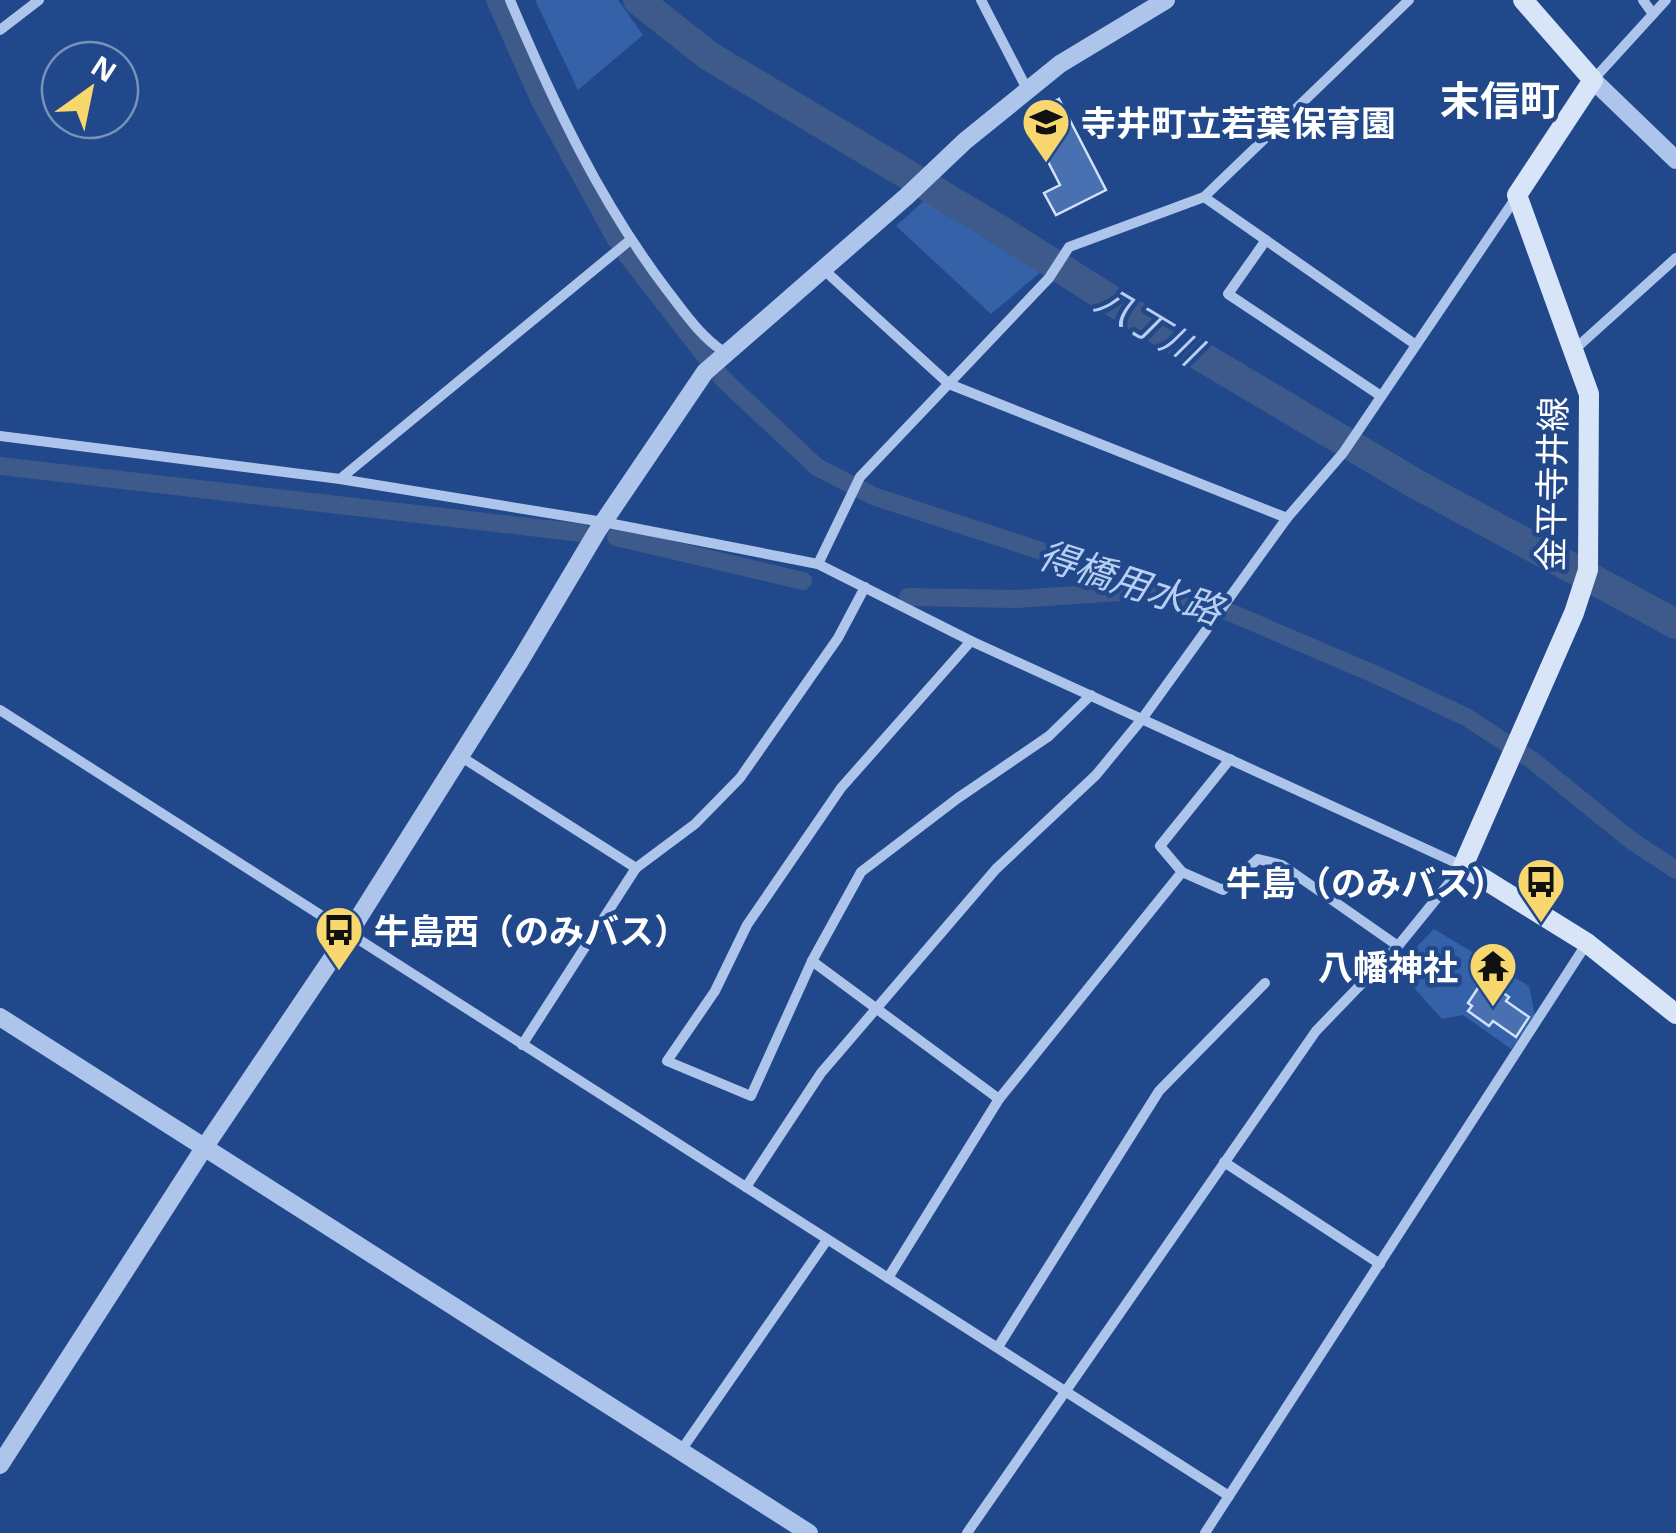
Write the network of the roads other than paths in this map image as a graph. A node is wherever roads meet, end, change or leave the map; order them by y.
1 (39, 0) edge
2 (510, 0) edge
3 (981, 0) edge
4 (1166, 0) edge
5 (1410, 0) edge
6 (1523, 0) edge
7 (1643, 0) edge
8 (1666, 0) edge
9 (1653, 14) junction
10 (3, 25) edge
11 (1593, 80) junction
12 (1028, 91) junction
13 (1676, 160) edge
14 (1517, 195) junction
15 (1204, 197) junction
16 (629, 240) junction
17 (1266, 240) junction
18 (1676, 258) edge
19 (822, 268) junction
20 (1416, 345) junction
21 (1575, 349) junction
22 (716, 361) junction
23 (950, 384) junction
24 (1381, 396) junction
25 (0, 436) edge
26 (340, 479) junction
27 (1287, 518) junction
28 (596, 532) junction
29 (818, 564) junction
30 (865, 587) junction
31 (971, 640) junction
32 (1090, 695) junction
33 (0, 710) edge
34 (1142, 720) junction
35 (460, 756) junction
36 (1230, 760) junction
37 (1463, 866) junction
38 (636, 868) junction
39 (1182, 872) junction
40 (348, 933) junction
41 (1587, 943) junction
42 (1398, 946) junction
43 (812, 961) junction
44 (1264, 983) dead end
45 (878, 1007) junction
46 (1676, 1014) edge
47 (0, 1017) edge
48 (522, 1044) junction
49 (1000, 1099) junction
50 (204, 1148) junction
51 (1224, 1162) junction
52 (746, 1187) junction
53 (827, 1240) junction
54 (1380, 1264) junction
55 (888, 1278) junction
56 (998, 1347) junction
57 (1065, 1389) junction
58 (680, 1452) junction
59 (0, 1465) edge
60 (1229, 1496) junction
61 (809, 1533) edge
62 (967, 1533) edge
63 (1205, 1533) edge

1 - 10 street
2 - 16 street
3 - 12 street
4 - 12 street
5 - 15 street
6 - 11 main road
7 - 9 street
8 - 9 street
9 - 11 street
11 - 13 street
11 - 14 main road
12 - 19 street
14 - 20 street
14 - 21 main road, 金平寺井線
15 - 17 street
15 - 23 street
16 - 22 street
16 - 26 street
17 - 20 street
17 - 24 street
18 - 21 street
19 - 22 street
19 - 23 street
20 - 24 street
21 - 37 main road, 金平寺井線
22 - 28 street
23 - 27 street
23 - 29 street
24 - 27 street
25 - 26 street
26 - 28 street
27 - 34 street
28 - 29 street
28 - 35 street
29 - 30 street
30 - 31 street
30 - 38 street
31 - 32 street
31 - 43 street
32 - 34 street
32 - 43 street
33 - 40 street
34 - 36 street
34 - 45 street
35 - 38 street
35 - 40 street
36 - 37 street
36 - 39 street
37 - 41 main road
37 - 42 street
38 - 48 street
39 - 42 street
39 - 49 street
40 - 48 street
40 - 50 street
41 - 46 main road
41 - 54 street
42 - 51 street
43 - 45 street
44 - 56 street
45 - 49 street
45 - 52 street
47 - 50 street
48 - 52 street
49 - 55 street
50 - 58 street
50 - 59 street
51 - 54 street
51 - 57 street
52 - 53 street
53 - 55 street
53 - 58 street
54 - 60 street
55 - 56 street
56 - 57 street
57 - 60 street
57 - 62 street
58 - 61 street
60 - 63 street

